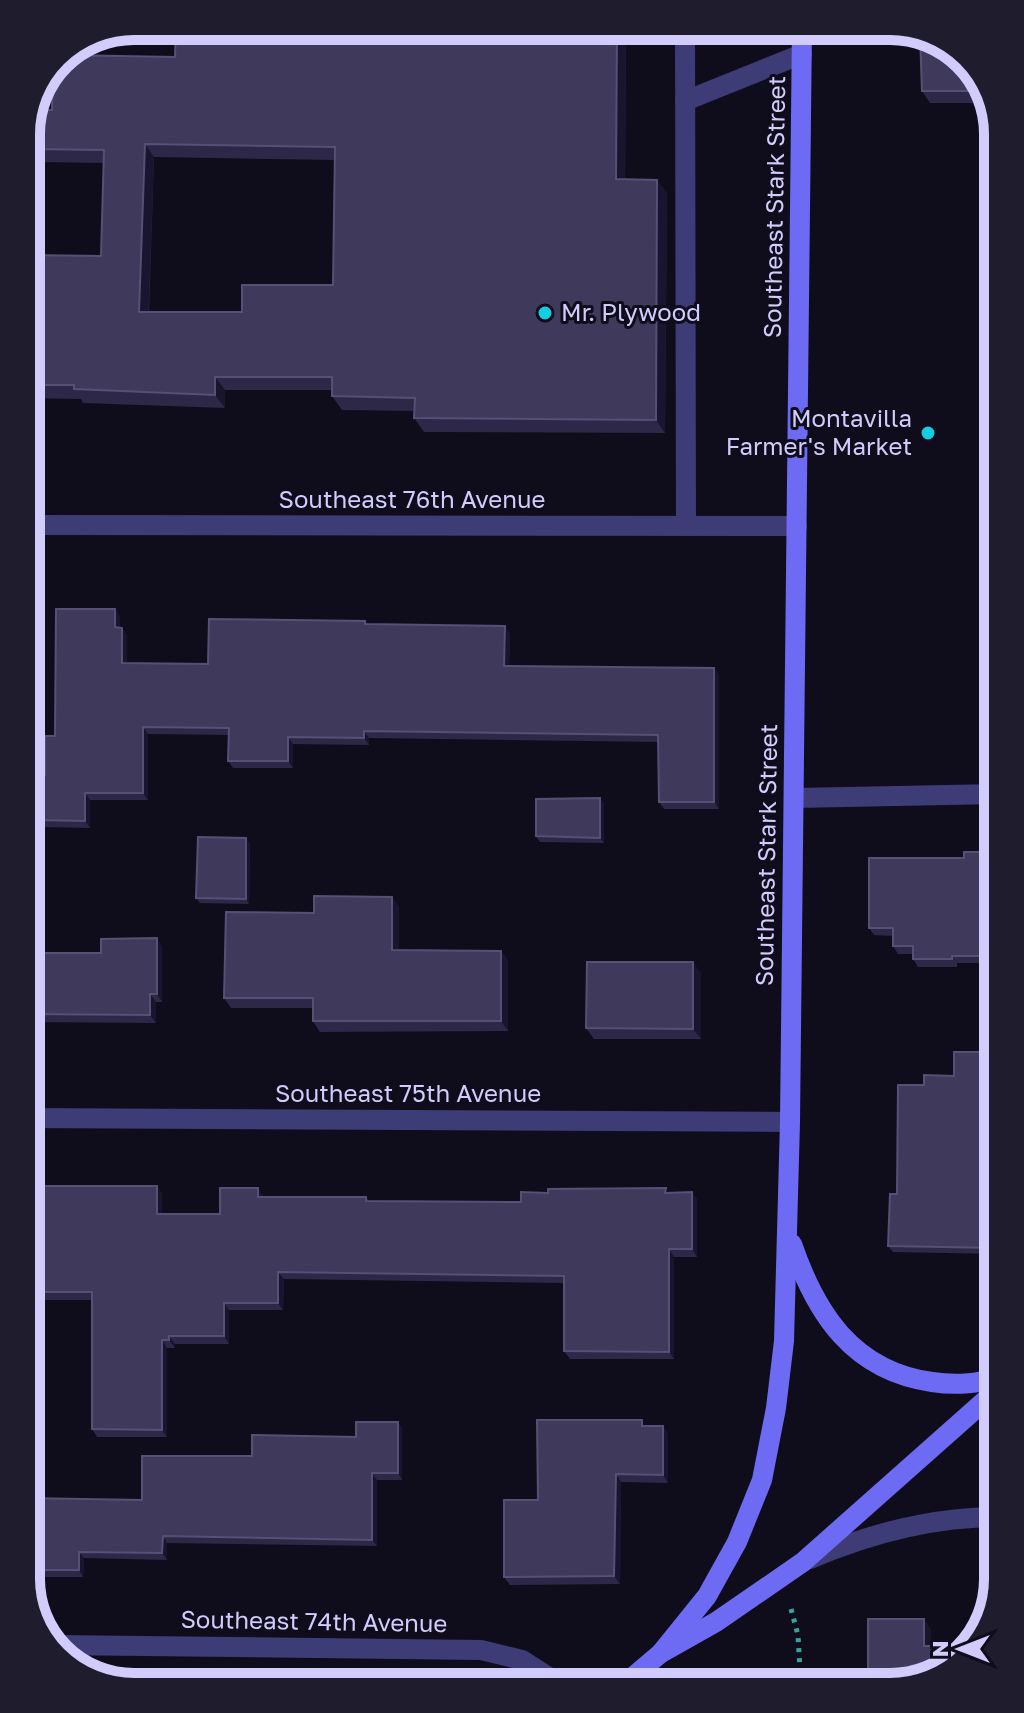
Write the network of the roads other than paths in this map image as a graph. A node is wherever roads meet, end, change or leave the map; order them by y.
1 (685, 40) edge
2 (802, 40) edge
3 (802, 54) junction
4 (685, 101) junction
5 (40, 525) edge
6 (686, 526) junction
7 (797, 526) junction
8 (984, 794) edge
9 (794, 798) junction
10 (40, 1118) edge
11 (790, 1122) junction
12 (788, 1233) junction
13 (984, 1381) edge
14 (984, 1401) edge
15 (984, 1517) edge
16 (803, 1562) junction
17 (67, 1645) edge
18 (661, 1653) junction
19 (542, 1673) edge
20 (637, 1673) edge

1 - 4 street
2 - 3 main road, Southeast Stark Street
3 - 4 street
3 - 7 main road, Southeast Stark Street
4 - 6 street
5 - 6 street, Southeast 76th Avenue
6 - 7 street, Southeast 76th Avenue
7 - 9 main road, Southeast Stark Street
8 - 9 street
9 - 11 main road, Southeast Stark Street
10 - 11 street, Southeast 75th Avenue
11 - 12 main road, Southeast Stark Street
12 - 13 main road
12 - 18 main road, Southeast Stark Street
14 - 16 main road
15 - 16 street
16 - 18 main road
17 - 19 street, Southeast 74th Avenue
18 - 20 main road

